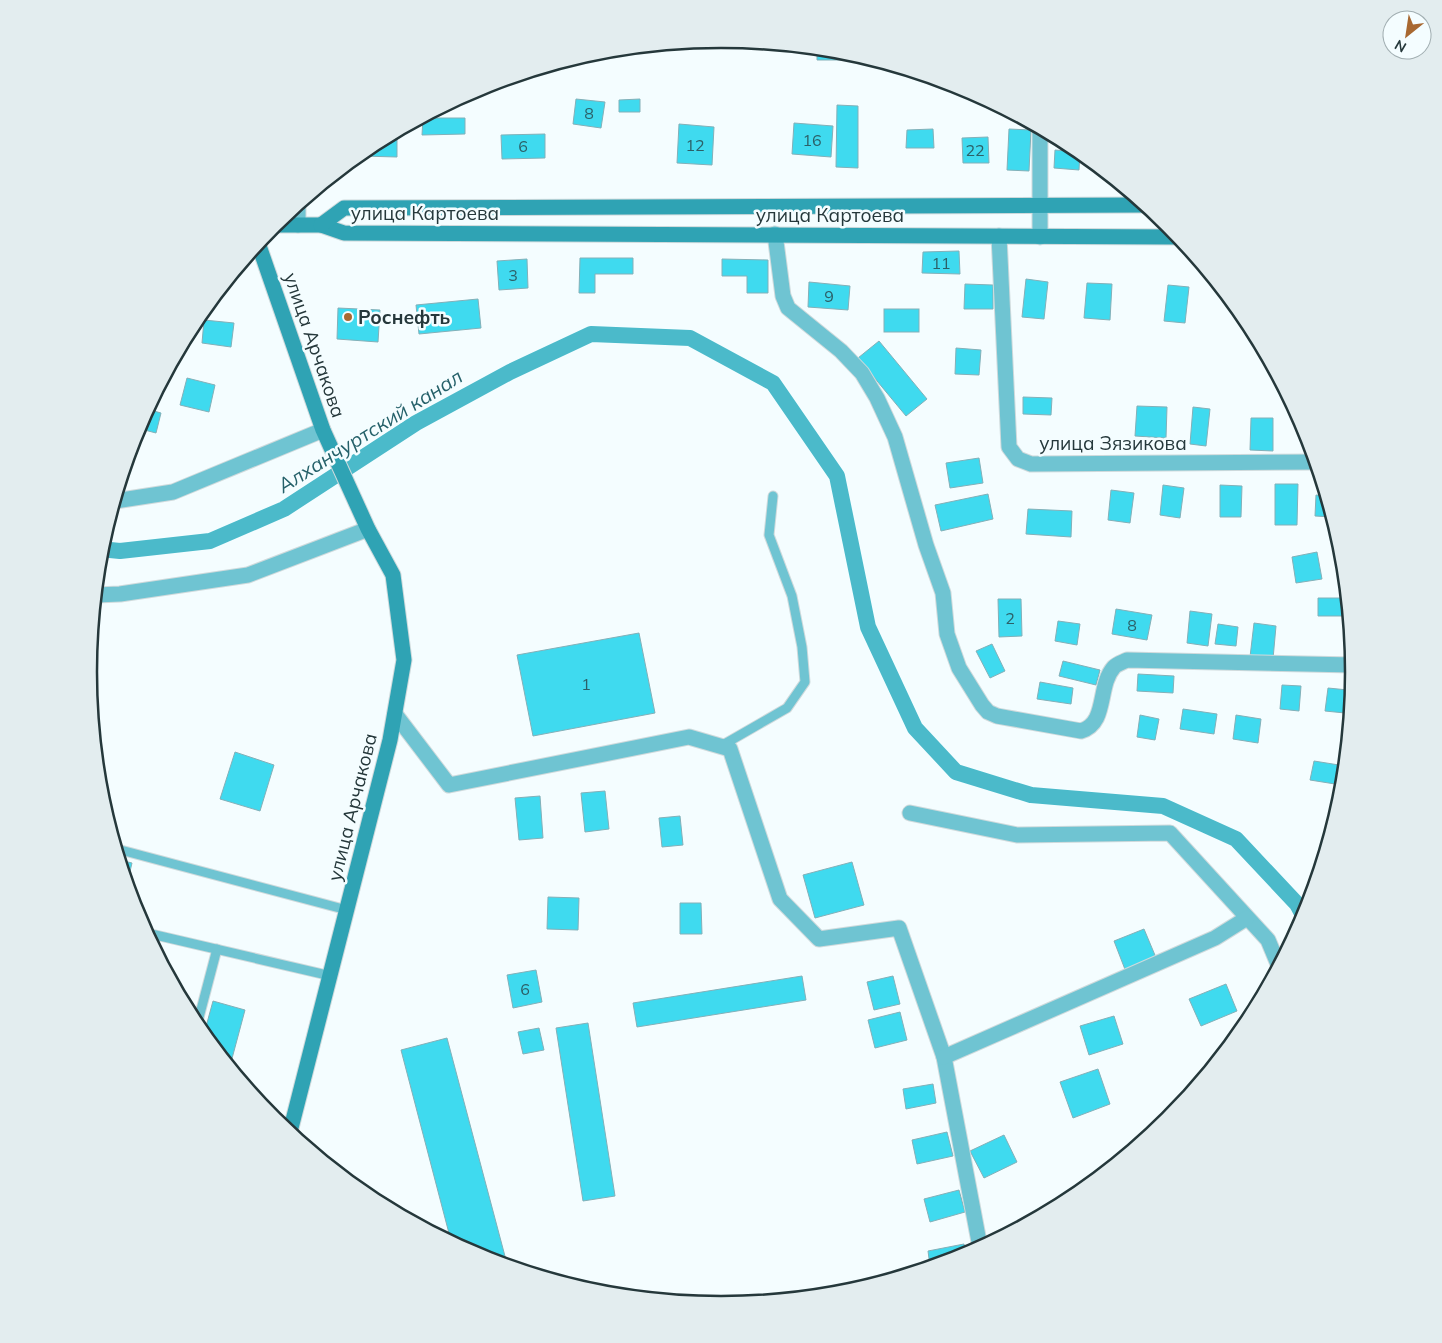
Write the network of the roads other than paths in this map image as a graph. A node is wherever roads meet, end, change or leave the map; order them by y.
1 (1040, 135) edge
2 (1039, 205) junction
3 (1135, 205) edge
4 (298, 213) edge
5 (321, 224) junction
6 (285, 225) edge
7 (298, 225) junction
8 (775, 234) junction
9 (999, 236) junction
10 (1040, 236) junction
11 (1168, 237) edge
12 (261, 250) edge
13 (323, 430) junction
14 (1309, 462) edge
15 (773, 496) dead end
16 (121, 500) edge
17 (368, 529) junction
18 (102, 595) edge
19 (1345, 665) edge
20 (394, 714) junction
21 (721, 746) junction
22 (910, 813) dead end
23 (123, 851) edge
24 (347, 910) junction
25 (1247, 918) junction
26 (155, 935) edge
27 (217, 949) junction
28 (1275, 958) edge
29 (331, 976) junction
30 (200, 1014) edge
31 (944, 1057) junction
32 (292, 1124) edge
33 (979, 1239) edge

1 - 2 street
2 - 3 main road, улица Картоева
2 - 5 main road, улица Картоева
2 - 10 street
4 - 7 street
5 - 7 main road
5 - 8 main road, улица Картоева
6 - 7 main road
8 - 9 main road, улица Картоева
8 - 19 street
9 - 10 main road, улица Картоева
9 - 14 street, улица Зязикова
10 - 11 main road, улица Картоева
12 - 13 main road, улица Арчакова
13 - 16 street
13 - 17 main road, улица Арчакова
15 - 21 lane
17 - 18 street
17 - 20 main road, улица Арчакова
20 - 21 street
20 - 24 main road, улица Арчакова
21 - 31 street
22 - 25 street
23 - 24 lane
24 - 29 main road, улица Арчакова
25 - 28 street
25 - 31 street
26 - 27 lane
27 - 29 lane
27 - 30 lane
29 - 32 main road, улица Арчакова
31 - 33 street

